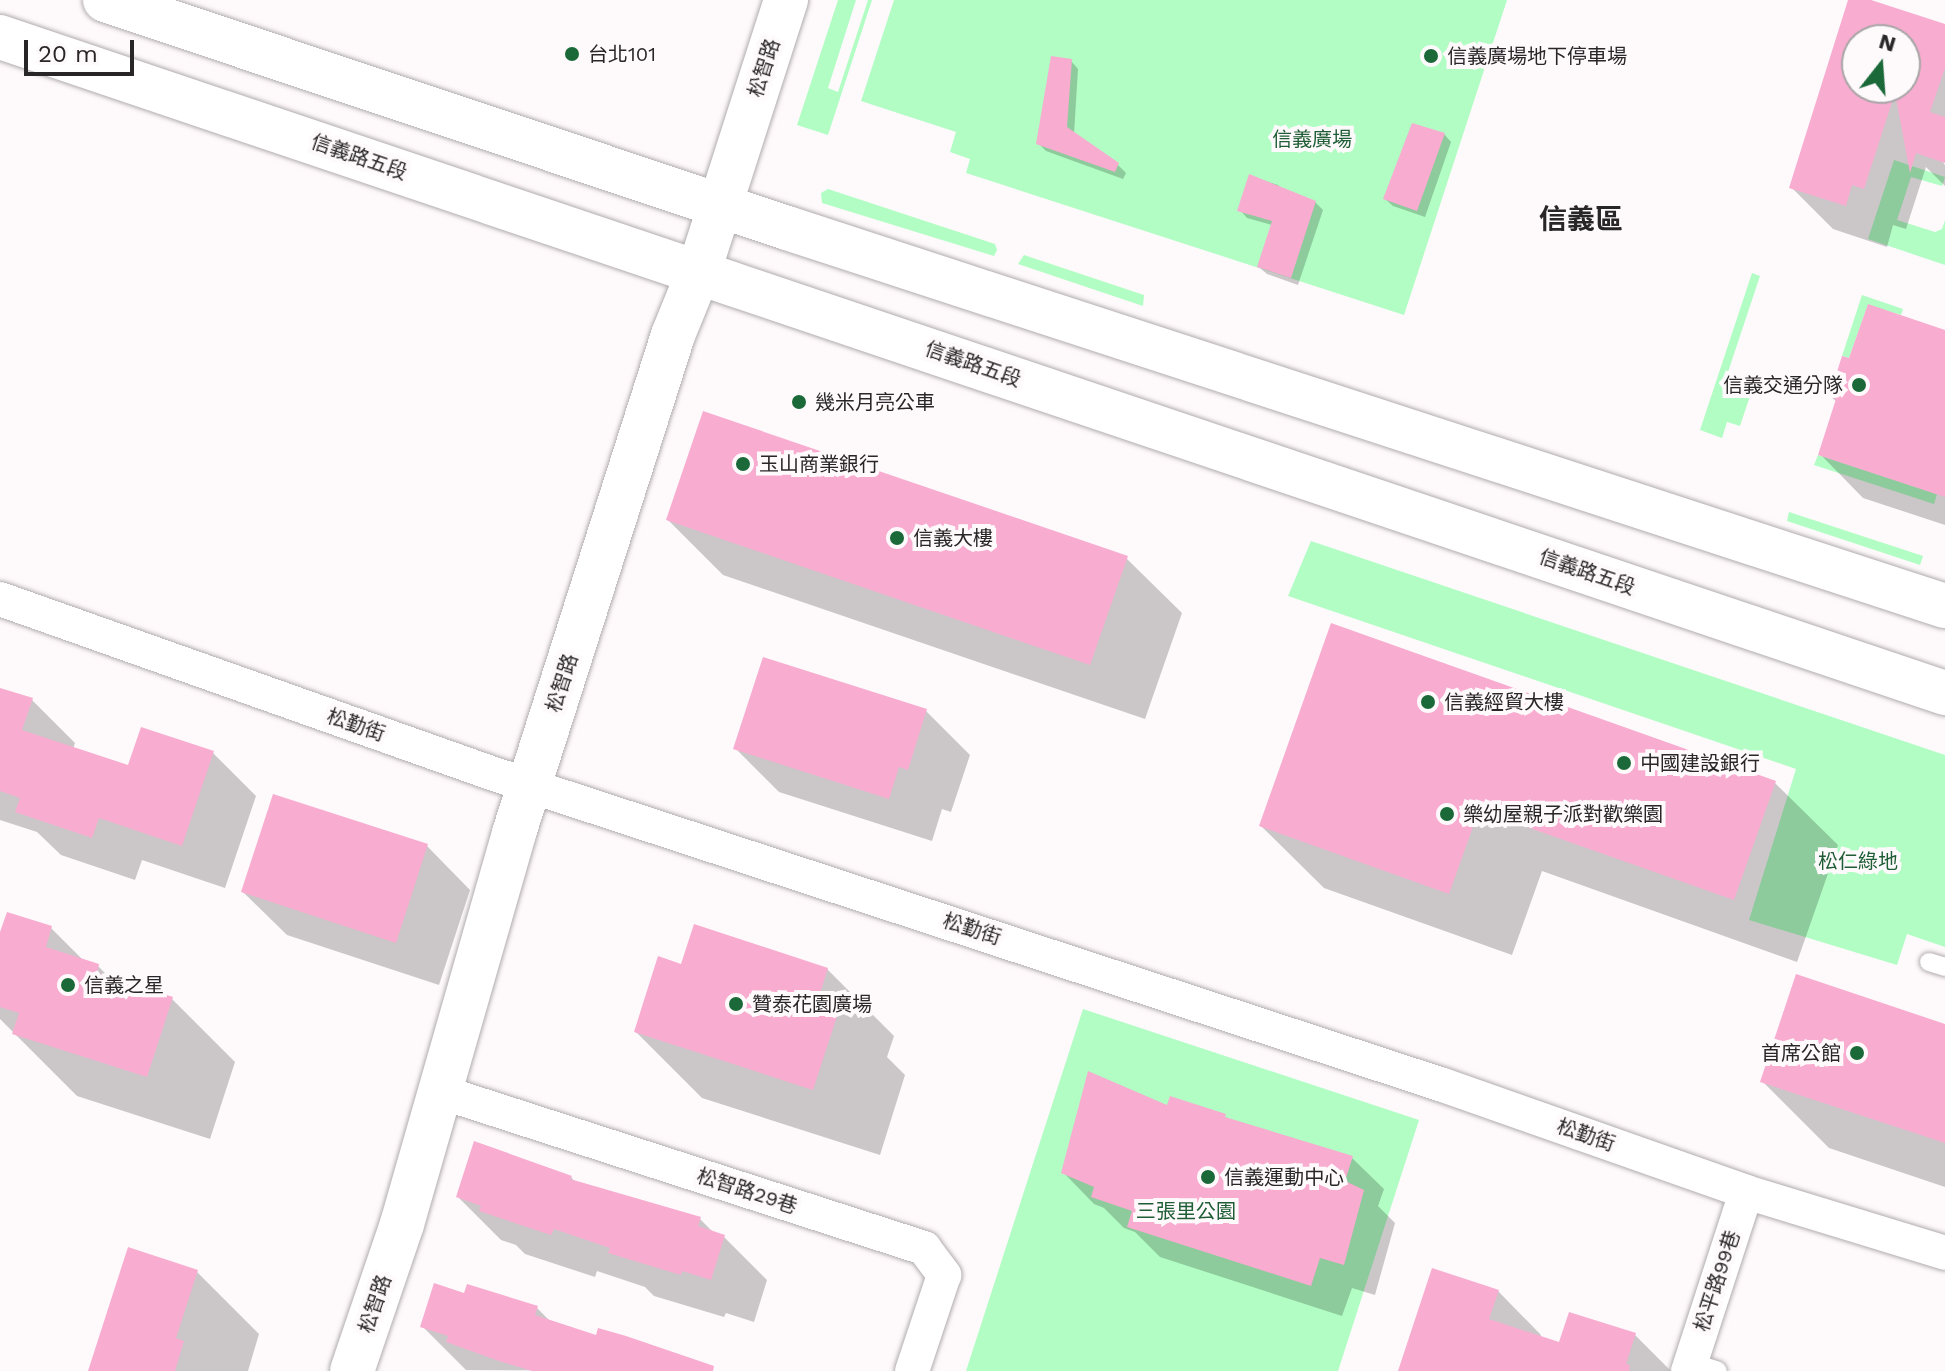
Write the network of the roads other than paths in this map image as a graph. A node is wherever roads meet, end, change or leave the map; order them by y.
1 (105, 0) edge
2 (786, 0) edge
3 (0, 37) edge
4 (720, 205) junction
5 (699, 271) junction
6 (0, 599) edge
7 (1945, 606) edge
8 (1945, 693) edge
9 (529, 785) junction
10 (441, 1092) junction
11 (1746, 1192) junction
12 (1945, 1253) edge
13 (1699, 1368) edge
14 (352, 1371) edge
15 (912, 1371) edge

1 - 4 main road
2 - 4 main road, 松智路
3 - 5 main road, 信義路五段
4 - 5 main road, 松智路
4 - 7 main road
5 - 8 main road, 信義路五段
5 - 9 main road, 松智路
6 - 9 street, 松勤街
9 - 10 main road, 松智路
9 - 11 street, 松勤街
10 - 14 main road, 松智路
10 - 15 street, 松智路29巷
11 - 12 street, 松勤街
11 - 13 street, 松平路99巷

